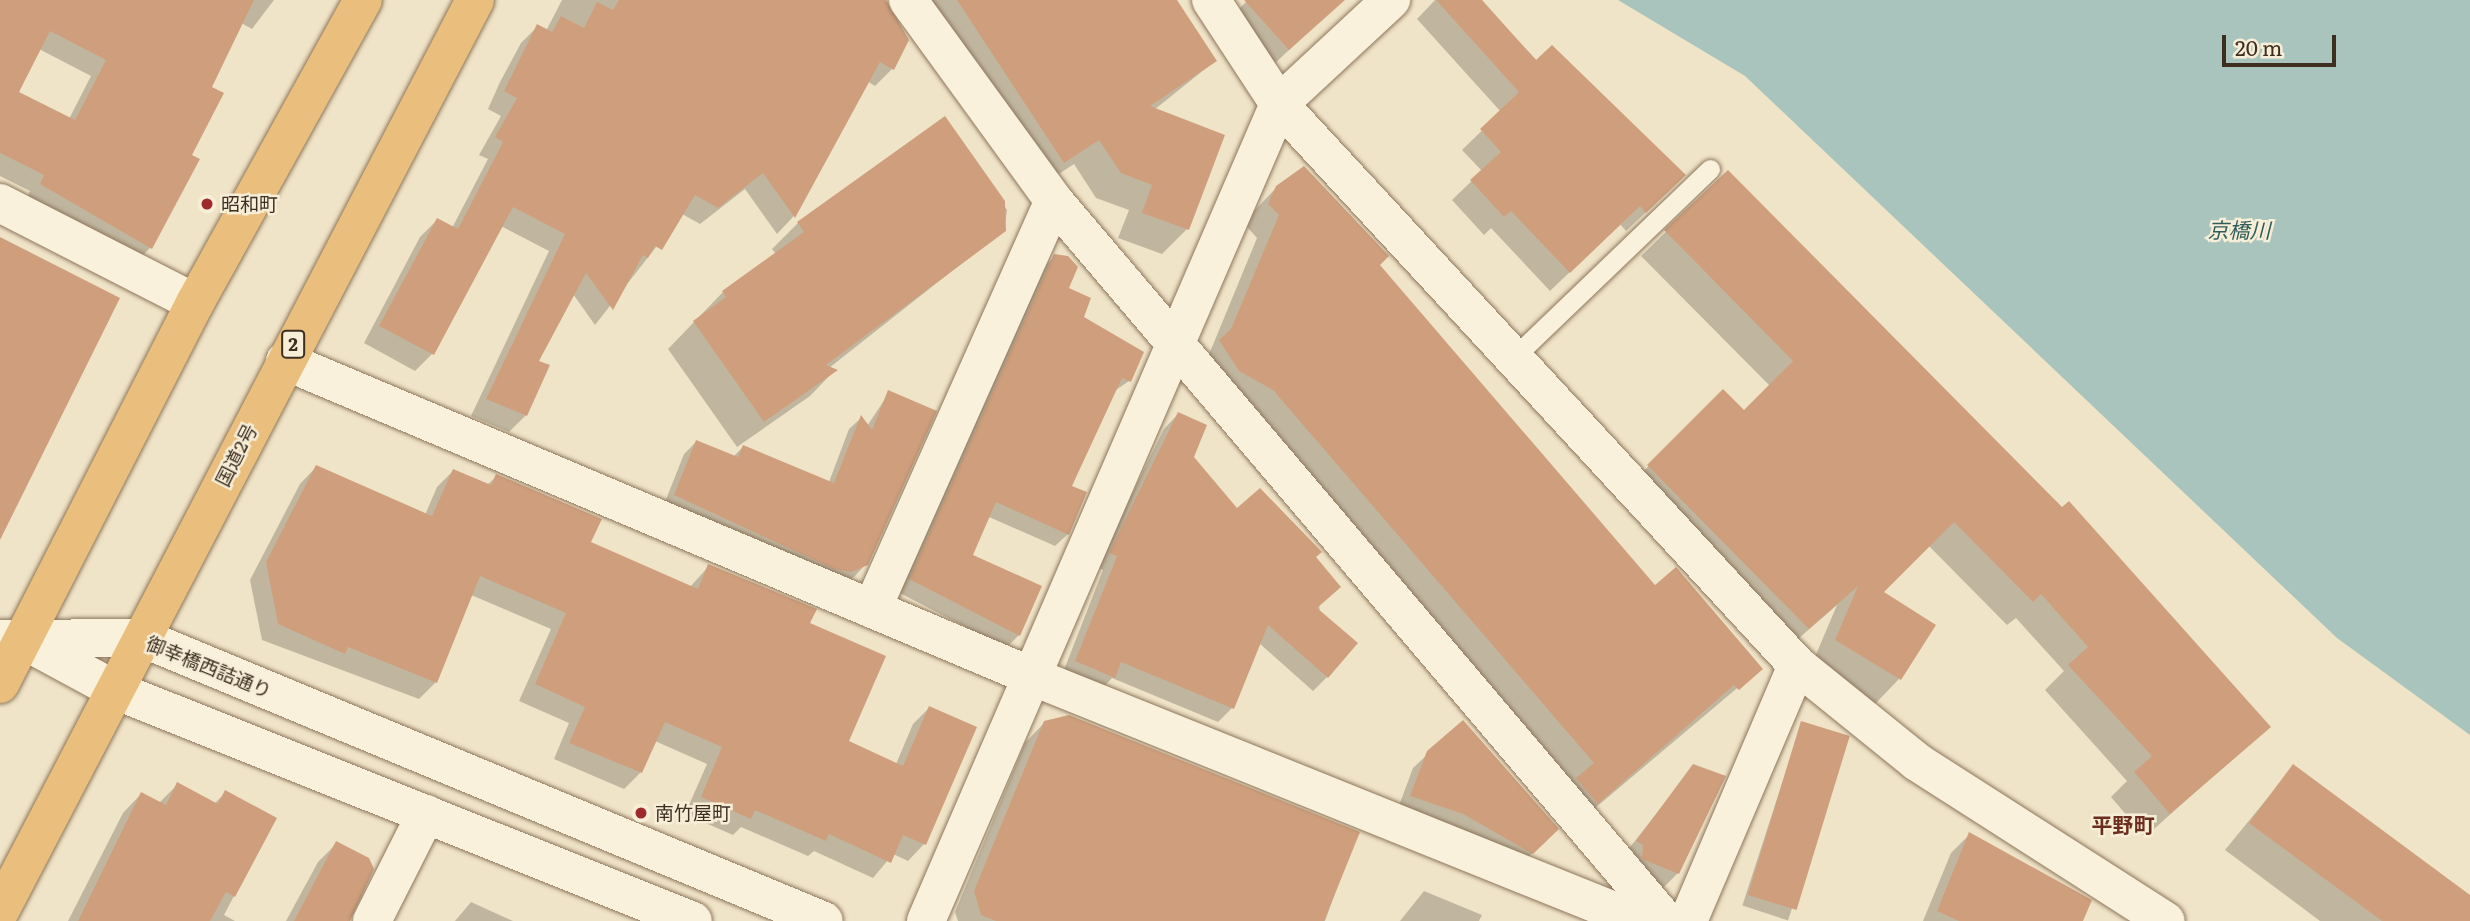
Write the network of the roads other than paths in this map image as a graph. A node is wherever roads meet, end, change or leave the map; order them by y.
1 (363, 0) edge
2 (475, 0) edge
3 (908, 0) edge
4 (1211, 0) edge
5 (1391, 0) edge
6 (1279, 104) junction
7 (1710, 169) dead end
8 (1054, 201) junction
9 (0, 203) edge
10 (195, 303) junction
11 (1180, 345) junction
12 (1513, 358) junction
13 (285, 361) junction
14 (872, 609) junction
15 (142, 638) junction
16 (12, 639) edge
17 (1797, 665) junction
18 (1031, 676) junction
19 (0, 684) edge
20 (117, 691) junction
21 (426, 814) junction
22 (0, 911) edge
23 (372, 921) edge
24 (693, 921) edge
25 (824, 921) edge
26 (926, 921) edge
27 (1639, 921) edge
28 (1666, 921) edge
29 (1688, 921) edge
30 (2166, 921) edge

1 - 10 highway
2 - 13 highway, 国道2号 / 2
3 - 8 street
4 - 6 street
5 - 6 street
6 - 11 street
6 - 12 street
7 - 12 lane
8 - 11 street
8 - 14 street
9 - 10 street
10 - 16 highway
11 - 18 street
11 - 28 street
12 - 17 street
13 - 14 street
13 - 15 highway, 国道2号 / 2
14 - 18 street
15 - 16 street, 御幸橋西詰通り
15 - 20 highway, 国道2号 / 2
15 - 25 street, 御幸橋西詰通り
16 - 19 highway
16 - 20 street
17 - 29 street
17 - 30 street
18 - 26 street
18 - 27 street
20 - 21 street
20 - 22 highway, 国道2号 / 2
21 - 23 street
21 - 24 street

